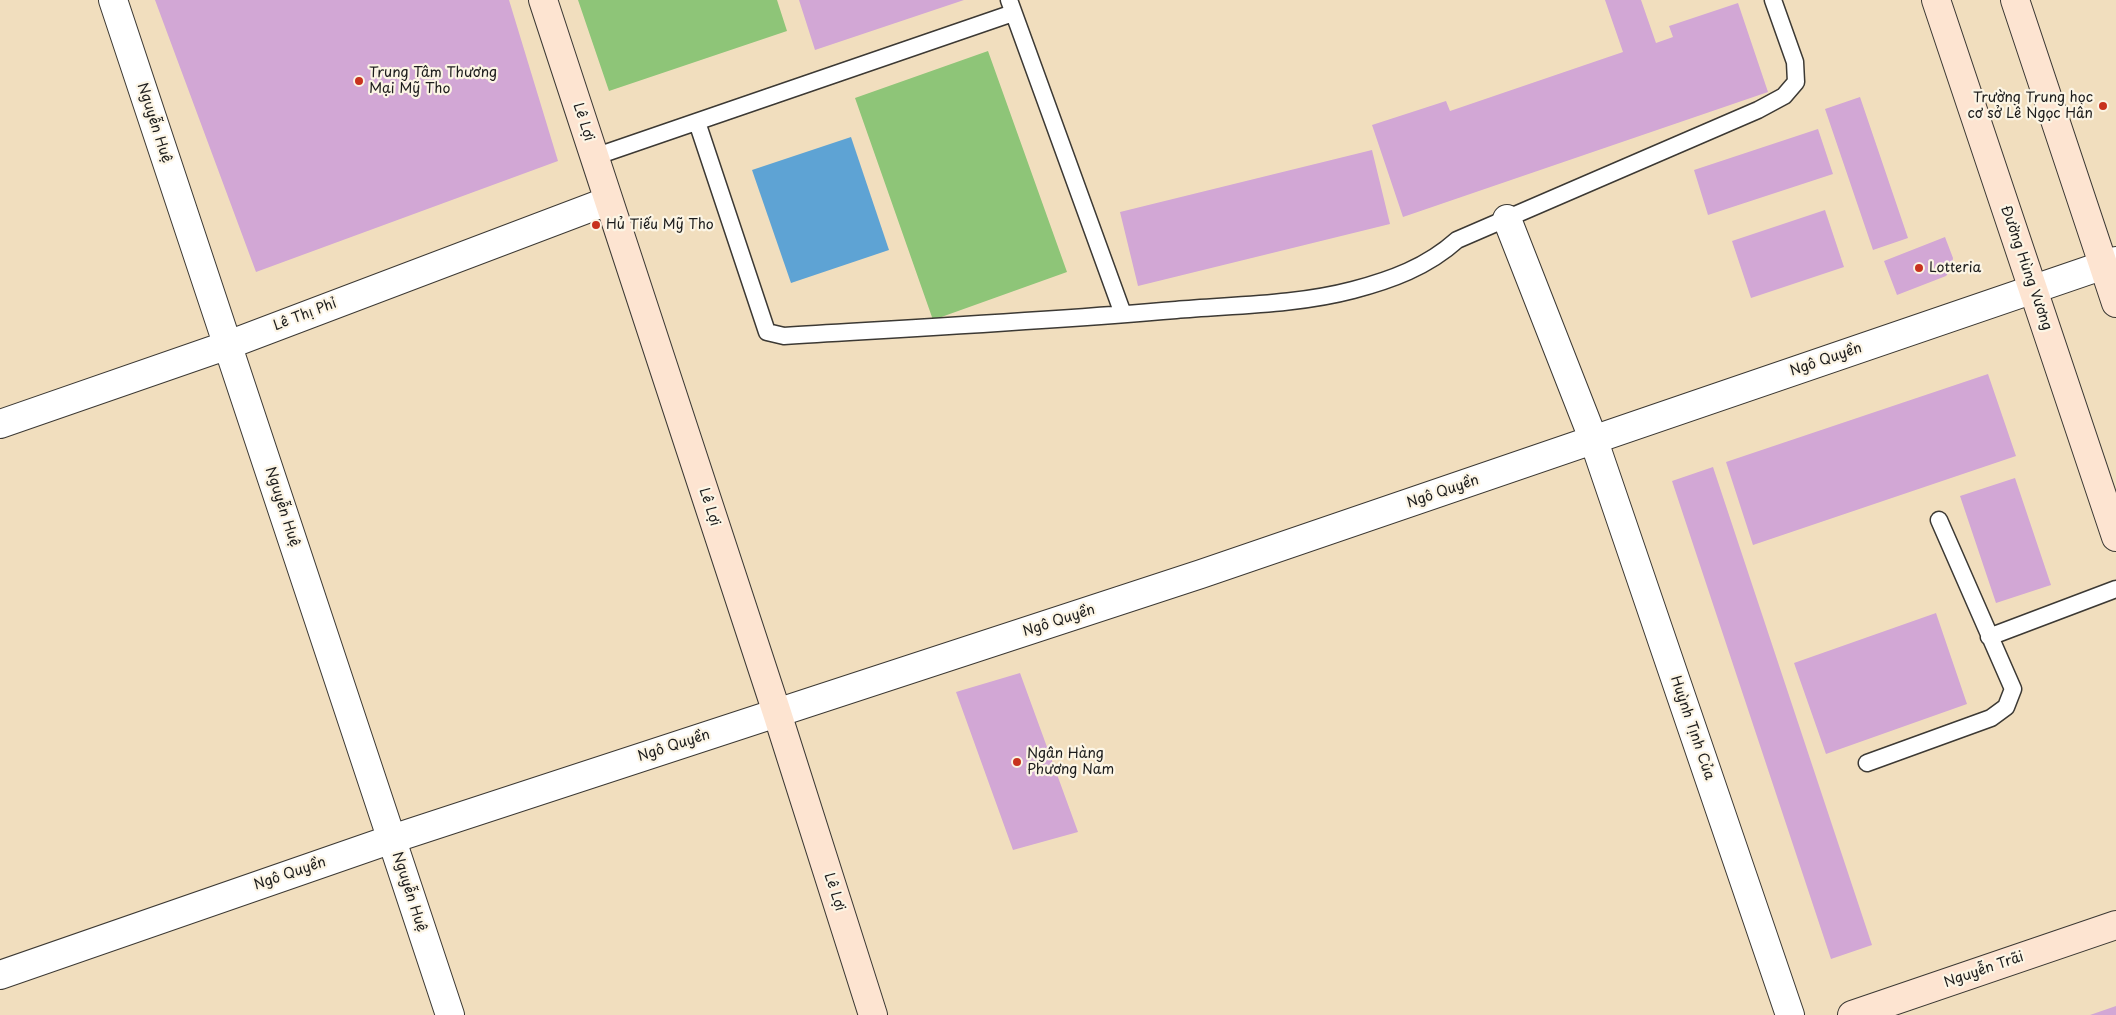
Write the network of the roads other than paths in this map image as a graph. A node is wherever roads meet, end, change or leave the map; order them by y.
1 (113, 0) edge
2 (543, 0) edge
3 (1773, 0) edge
4 (1936, 0) edge
5 (2015, 0) edge
6 (1011, 7) edge
7 (697, 122) junction
8 (594, 157) junction
9 (608, 201) junction
10 (1507, 219) junction
11 (2110, 263) edge
12 (2033, 288) junction
13 (2116, 303) edge
14 (1123, 314) junction
15 (228, 345) junction
16 (0, 424) edge
17 (1594, 441) junction
18 (1939, 520) dead end
19 (2116, 537) edge
20 (2116, 589) edge
21 (1989, 637) junction
22 (777, 713) junction
23 (1868, 763) dead end
24 (392, 839) junction
25 (2116, 926) edge
26 (0, 975) edge
27 (450, 1015) edge
28 (873, 1015) edge
29 (1790, 1015) edge
30 (1852, 1015) edge

1 - 15 street, Nguyễn Huệ
2 - 8 main road, Lê Lợi
3 - 10 lane
4 - 12 main road, Đường Hùng Vương
5 - 11 main road
6 - 7 lane
6 - 14 lane
7 - 8 lane
7 - 14 lane
8 - 9 main road, Lê Lợi
9 - 15 street, Lê Thị Phỉ
9 - 22 main road, Lê Lợi
10 - 14 lane
10 - 17 street, Huỳnh Tịnh Của
11 - 12 street, Ngô Quyền
11 - 13 main road
12 - 17 street, Ngô Quyền
12 - 19 main road, Đường Hùng Vương
15 - 16 street, Lê Thị Phỉ
15 - 24 street, Nguyễn Huệ
17 - 22 street, Ngô Quyền
17 - 29 street, Huỳnh Tịnh Của
18 - 21 lane
20 - 21 lane
21 - 23 lane
22 - 24 street, Ngô Quyền
22 - 28 main road, Lê Lợi
24 - 26 street, Ngô Quyền
24 - 27 street, Nguyễn Huệ
25 - 30 main road, Nguyễn Trãi

